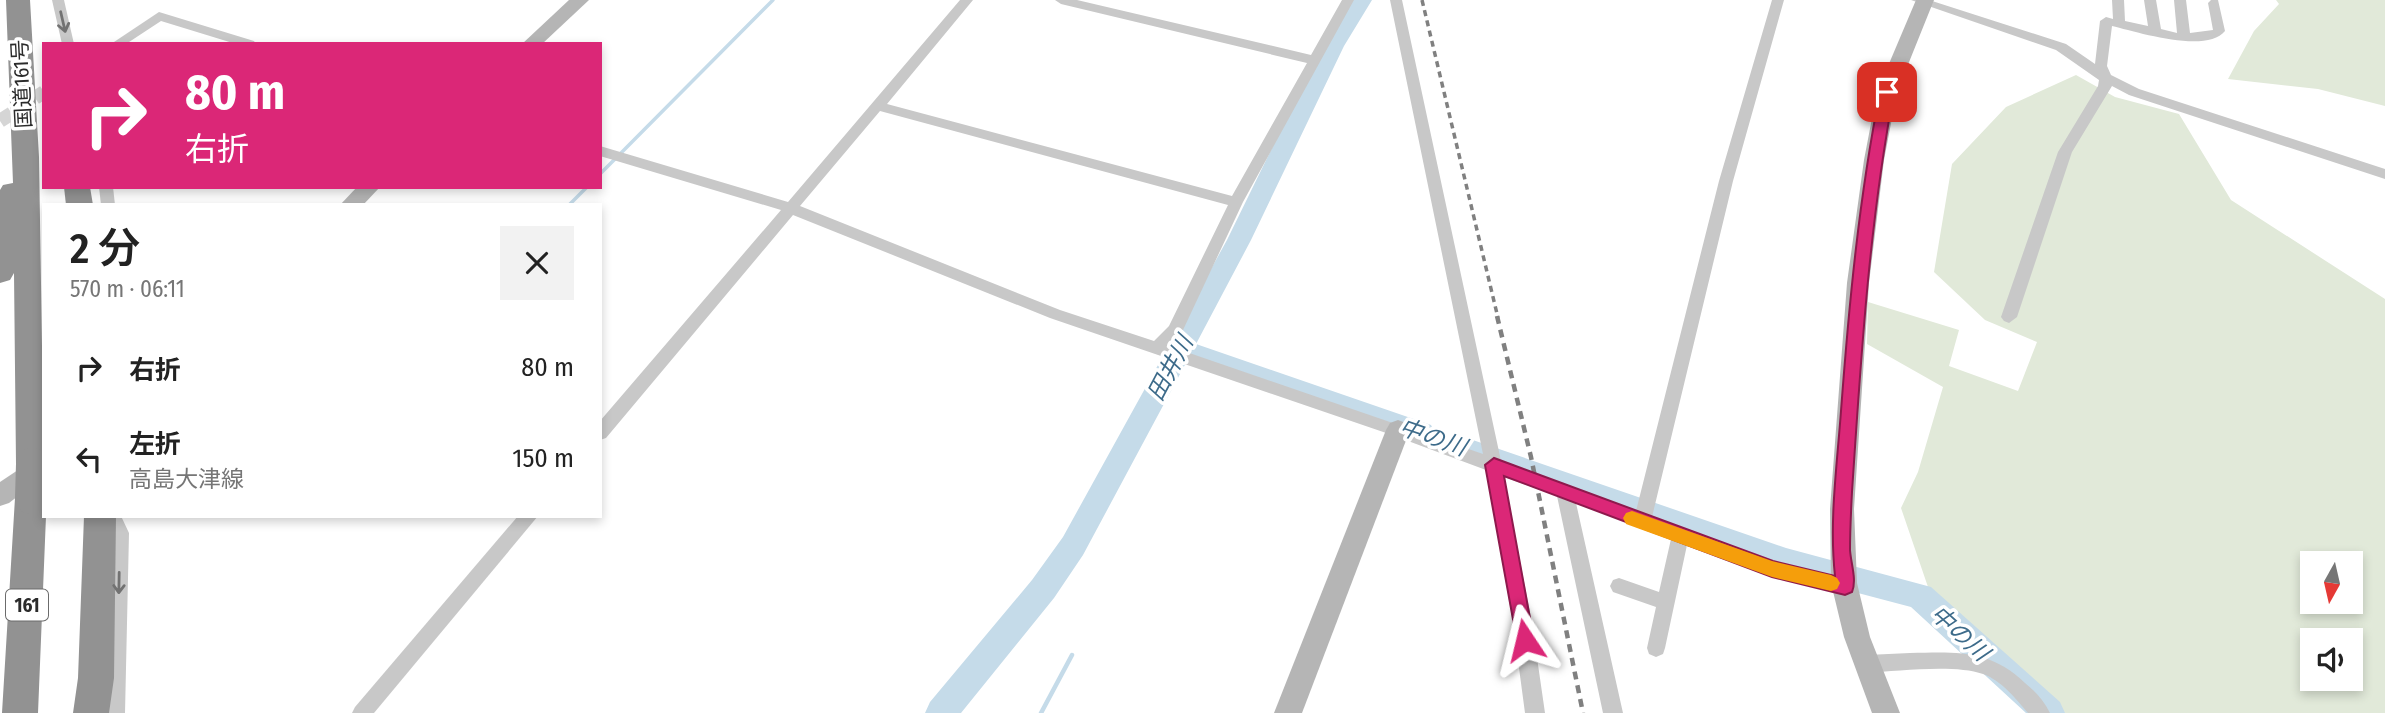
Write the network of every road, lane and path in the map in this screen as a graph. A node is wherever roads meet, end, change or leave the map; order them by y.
1 (58, 0) edge
2 (580, 0) edge
3 (967, 0) edge
4 (1061, 0) edge
5 (1348, 0) edge
6 (1396, 0) edge
7 (1778, 0) edge
8 (2118, 0) edge
9 (2150, 0) edge
10 (2180, 0) edge
11 (1922, 1) edge
12 (2214, 3) dead end
13 (19, 12) edge
14 (2119, 24) junction
15 (2155, 32) junction
16 (2184, 38) junction
17 (68, 42) edge
18 (120, 42) edge
19 (244, 42) edge
20 (533, 42) edge
21 (1313, 60) junction
22 (2106, 78) junction
23 (42, 81) edge
24 (879, 106) junction
25 (602, 152) edge
26 (2385, 174) edge
27 (368, 189) edge
28 (1236, 202) junction
29 (352, 203) edge
30 (791, 208) junction
31 (0, 273) edge
32 (2009, 317) dead end
33 (1156, 349) junction
34 (1398, 430) junction
35 (602, 431) edge
36 (38, 463) edge
37 (1494, 465) junction
38 (1565, 493) junction
39 (16, 497) edge
40 (100, 518) edge
41 (114, 518) edge
42 (527, 518) edge
43 (1642, 522) junction
44 (1680, 536) junction
45 (1844, 581) junction
46 (1619, 586) dead end
47 (1666, 602) junction
48 (1656, 648) dead end
49 (1867, 664) junction
50 (20, 713) edge
51 (91, 713) edge
52 (115, 713) edge
53 (362, 713) edge
54 (1288, 713) edge
55 (1535, 713) edge
56 (1614, 713) edge
57 (1886, 713) edge
58 (2040, 713) edge

1 -> 17 street
2 - 20 main road
3 - 24 street
4 - 21 street
5 - 21 street
6 - 37 street
7 - 43 street
8 - 14 street
9 - 15 street
10 - 16 street
11 - 22 street
11 - 45 main road
12 - 16 street
13 - 23 highway
13 - 31 highway
13 - 36 highway, 国道161号 / 161
14 - 15 street
14 - 22 street
15 - 16 street
18 - 19 street
21 - 28 street
22 - 26 street
22 - 32 street
24 - 28 street
24 - 30 street
25 - 30 street
27 - 29 main road
28 - 33 street
30 - 33 street
30 - 35 street
33 - 34 street
34 - 37 street
34 - 54 main road
36 - 39 highway, 国道161号 / 161, bridge
37 - 38 street
37 - 55 street
38 - 43 street
38 - 56 street
39 - 50 highway, 国道161号 / 161
40 - 51 highway
41 -> 52 street
42 - 53 street
43 - 44 street
44 - 45 street
44 - 47 street
45 - 49 main road
46 - 47 street
47 - 48 street
49 - 57 main road
49 - 58 street

